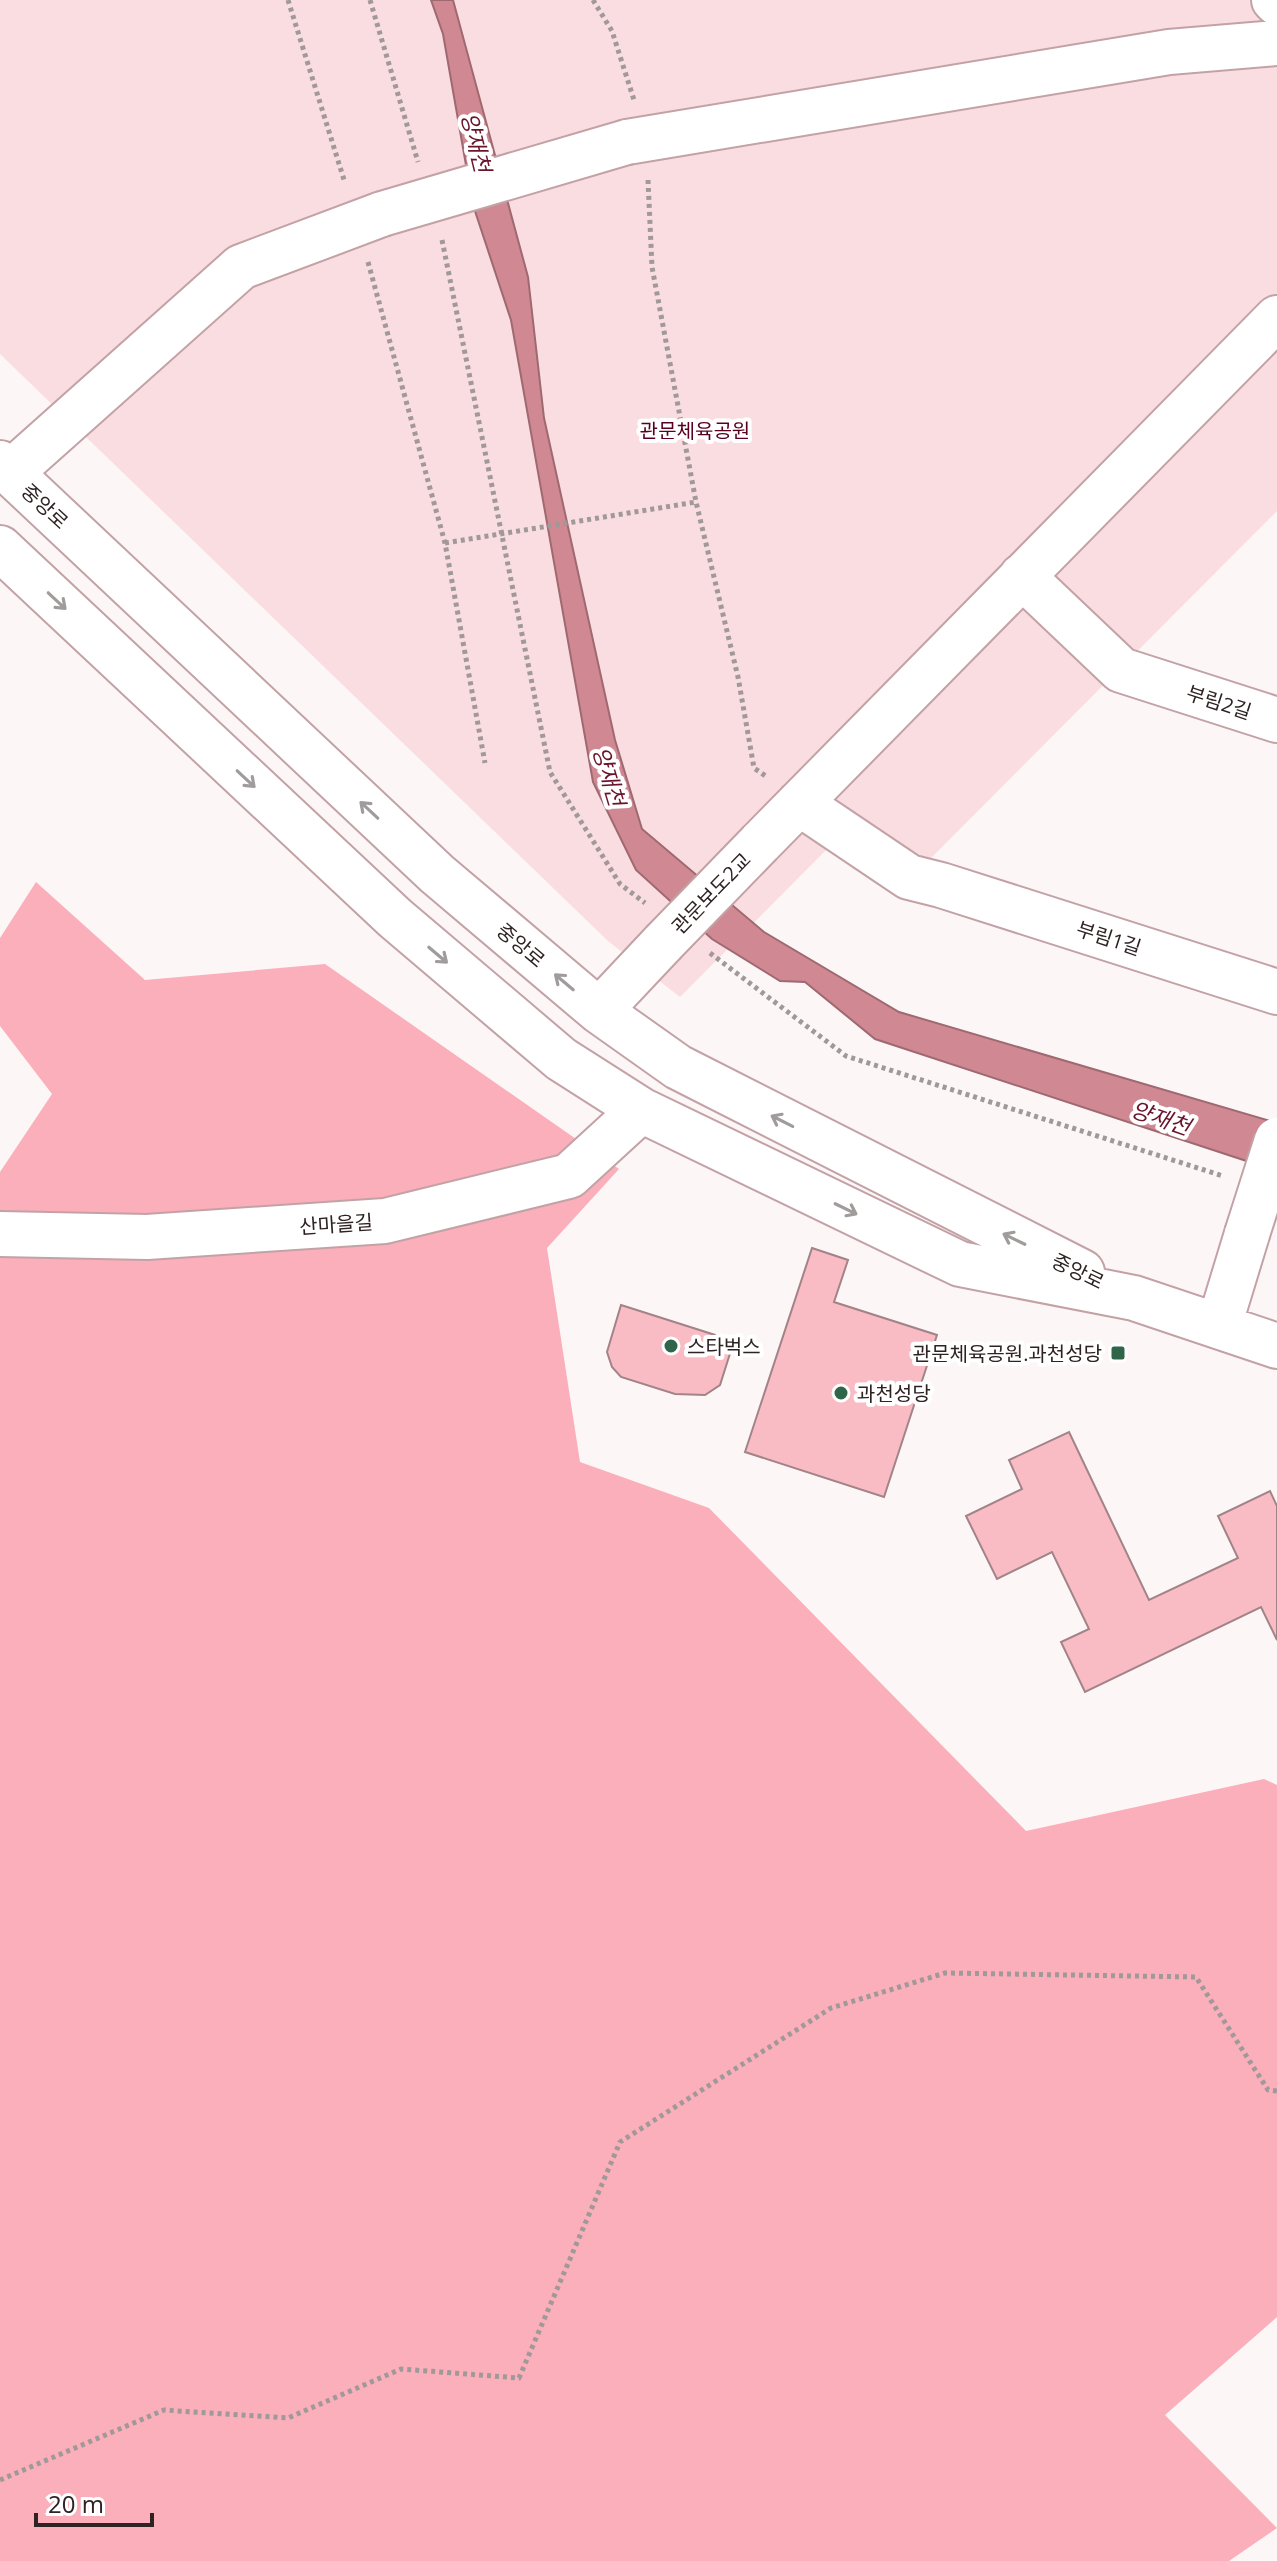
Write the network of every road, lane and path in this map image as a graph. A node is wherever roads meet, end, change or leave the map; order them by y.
1 (288, 0) edge
2 (370, 0) edge
3 (593, 0) edge
4 (1277, 43) edge
5 (634, 141) junction
6 (420, 168) dead end
7 (370, 218) junction
8 (439, 230) dead end
9 (1277, 318) edge
10 (5, 468) edge
11 (696, 502) junction
12 (503, 534) junction
13 (445, 543) junction
14 (0, 548) edge
15 (1022, 576) junction
16 (1277, 720) edge
17 (485, 763) dead end
18 (799, 803) junction
19 (660, 928) junction
20 (708, 951) dead end
21 (1277, 992) edge
22 (599, 1011) junction
23 (641, 1110) junction
24 (1277, 1140) edge
25 (1232, 1179) dead end
26 (0, 1234) edge
27 (1134, 1298) junction
28 (1219, 1326) junction
29 (1277, 1346) edge
30 (1277, 2091) edge
31 (0, 2480) edge

1 - 7 path
2 - 6 path
3 - 5 path
4 - 5 street
5 - 7 street, bridge
5 - 11 path
7 - 10 street
7 - 13 path
8 - 12 path
9 - 15 street, 관문보도2교
22 -> 10 street, 중앙로
11 - 12 path
11 - 18 path
12 - 13 path
12 - 19 path
13 - 17 path
14 -> 23 street, 중앙로
15 - 16 street, 부림2길
15 - 18 street, 관문보도2교
18 - 19 street, 관문보도2교, bridge
18 - 21 street, 부림1길
19 - 22 street, 관문보도2교
20 - 25 path
27 -> 22 street, 중앙로
23 - 26 street, 산마을길
23 -> 27 street, 중앙로
24 - 28 street, bridge
27 - 28 street, 중앙로
28 - 29 street, 중앙로
30 - 31 path

